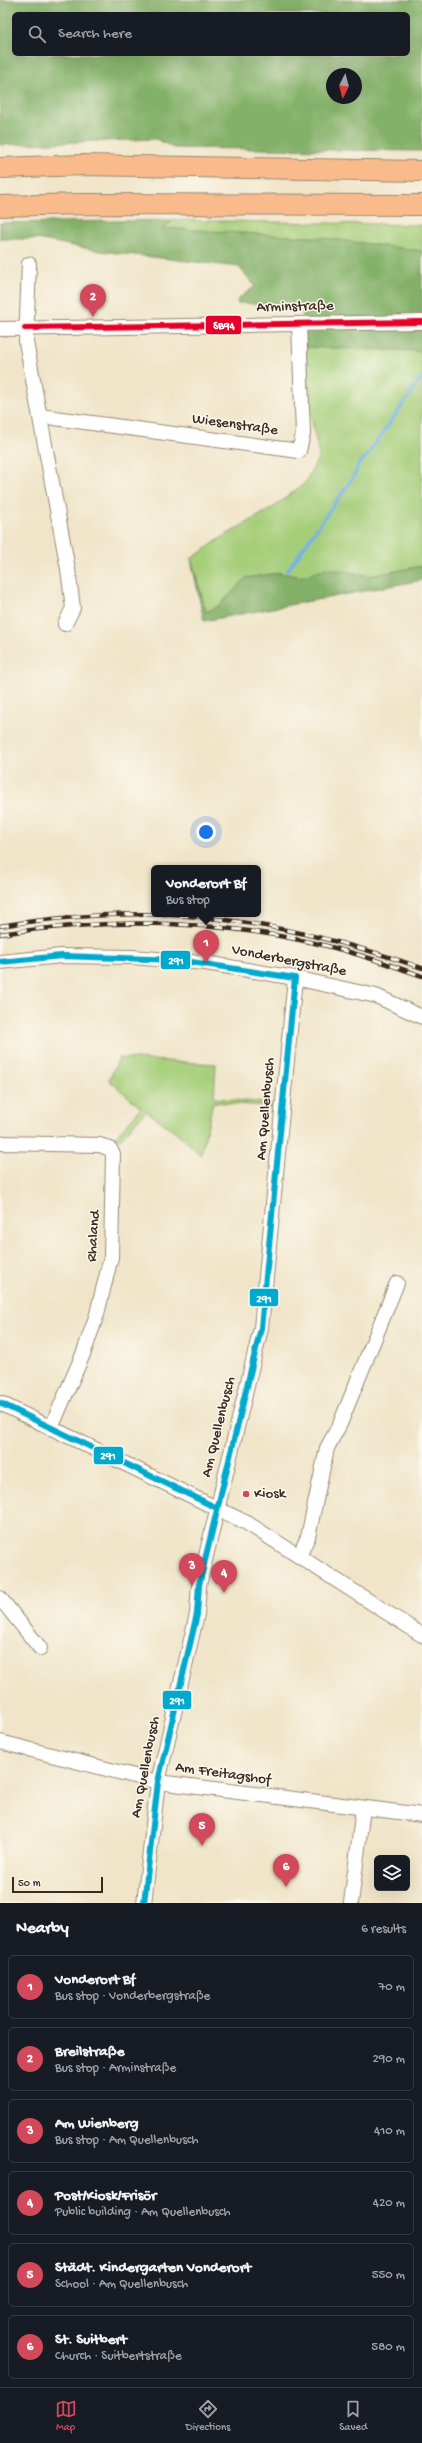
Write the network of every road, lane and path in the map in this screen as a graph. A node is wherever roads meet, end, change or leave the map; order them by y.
1 (0, 168) edge
2 (422, 171) edge
3 (422, 205) edge
4 (0, 206) edge
5 (29, 264) dead end
6 (422, 322) edge
7 (298, 324) junction
8 (25, 328) junction
9 (0, 329) edge
10 (40, 416) junction
11 (65, 624) dead end
12 (0, 962) edge
13 (295, 978) junction
14 (422, 1017) edge
15 (0, 1143) edge
16 (396, 1283) dead end
17 (0, 1403) edge
18 (51, 1428) junction
19 (217, 1508) junction
20 (299, 1556) junction
21 (0, 1598) edge
22 (422, 1635) edge
23 (40, 1648) dead end
24 (0, 1742) edge
25 (158, 1782) junction
26 (363, 1808) junction
27 (422, 1816) edge
28 (144, 1903) edge
29 (351, 1903) edge

1 - 2 highway
3 - 4 highway
5 - 8 street
6 - 7 street, Arminstraße
7 - 8 street, Arminstraße
7 - 10 street, Wiesenstraße
8 - 9 street, Arminstraße
8 - 10 street
10 - 11 street
12 - 13 street, Vonderbergstraße
13 - 14 street, Vonderbergstraße
13 - 19 street, Am Quellenbusch
15 - 18 street, Rhaland
16 - 20 street
17 - 18 street
18 - 19 street
19 - 20 street
19 - 25 street, Am Quellenbusch
20 - 22 street
21 - 23 street
24 - 25 street, Am Freitagshof
25 - 26 street, Am Freitagshof
25 - 28 street, Am Quellenbusch
26 - 27 street, Am Freitagshof
26 - 29 street

